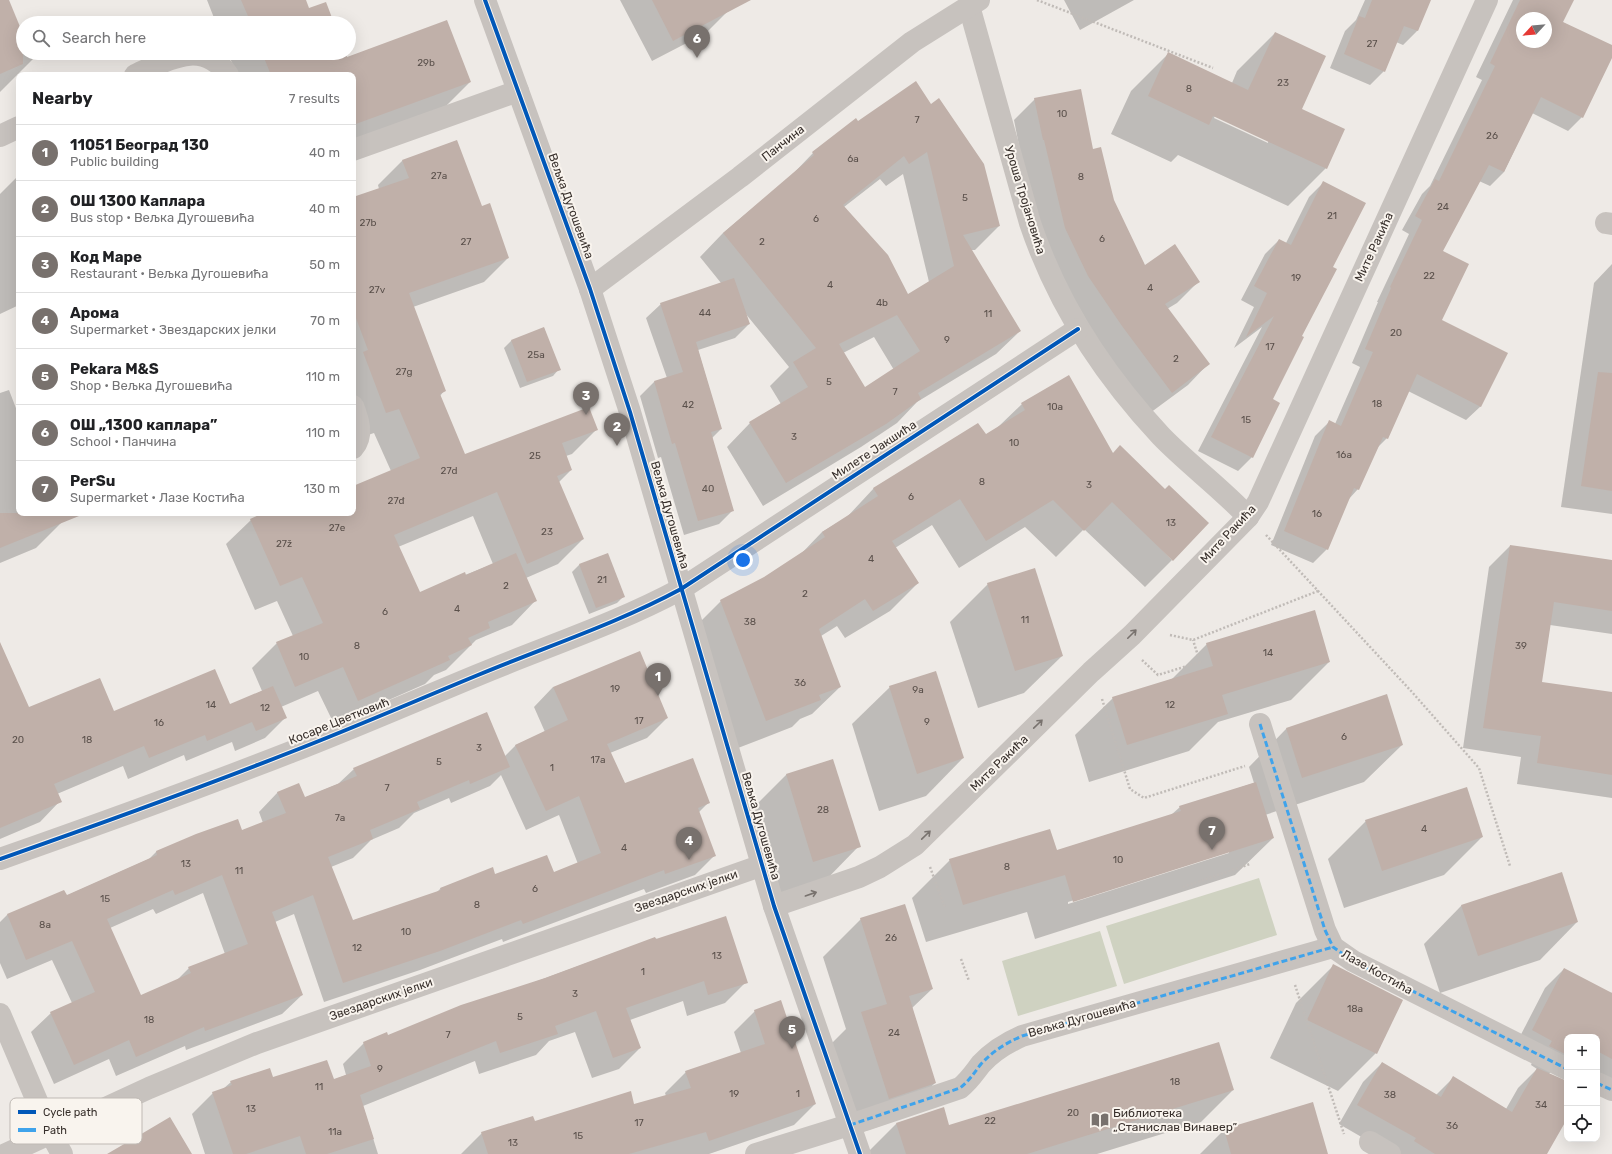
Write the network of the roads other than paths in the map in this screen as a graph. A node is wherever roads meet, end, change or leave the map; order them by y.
1 (485, 0) edge
2 (1487, 0) edge
3 (974, 3) edge
4 (168, 60) edge
5 (215, 60) edge
6 (142, 72) edge
7 (225, 72) edge
8 (518, 90) junction
9 (16, 128) edge
10 (0, 136) edge
11 (356, 149) edge
12 (590, 289) junction
13 (1078, 329) junction
14 (356, 418) edge
15 (356, 445) edge
16 (1255, 523) junction
17 (681, 589) junction
18 (1260, 724) dead end
19 (0, 859) edge
20 (763, 865) junction
21 (774, 906) junction
22 (1333, 947) junction
23 (0, 1014) edge
24 (1564, 1067) edge
25 (1600, 1084) edge
26 (1612, 1090) edge
27 (36, 1098) edge
28 (128, 1098) edge
29 (850, 1125) junction
30 (1370, 1142) dead end
31 (28, 1144) edge
32 (56, 1144) edge
33 (6, 1154) edge
34 (62, 1154) edge
35 (756, 1154) edge
36 (860, 1154) edge
37 (1390, 1154) edge

1 - 8 street, Вељка Дугошевића
2 - 16 street, Мите Ракића
3 - 12 street, Панчина
3 - 13 street, Уроша Тројановића
4 - 6 street
5 - 7 street
8 - 11 street
8 - 12 street, Вељка Дугошевића
9 - 10 street
12 - 17 street, Вељка Дугошевића
13 - 16 street, Уроша Тројановића
13 - 17 street, Милете Јакшића
14 - 15 street
21 -> 16 street, Мите Ракића
17 - 19 street, Косаре Цветковић
17 - 20 street, Вељка Дугошевића
18 - 22 street, Лазе Костића
20 - 21 street, Вељка Дугошевића
20 - 28 street, Звездарских јелки
21 - 29 street, Вељка Дугошевића
22 - 24 street, Лазе Костића
22 - 29 street, Вељка Дугошевића
23 - 27 street
25 - 26 street
29 - 35 street
29 - 36 street, Вељка Дугошевића
30 - 37 street
31 - 33 street, Звездарских јелки
32 - 34 street

